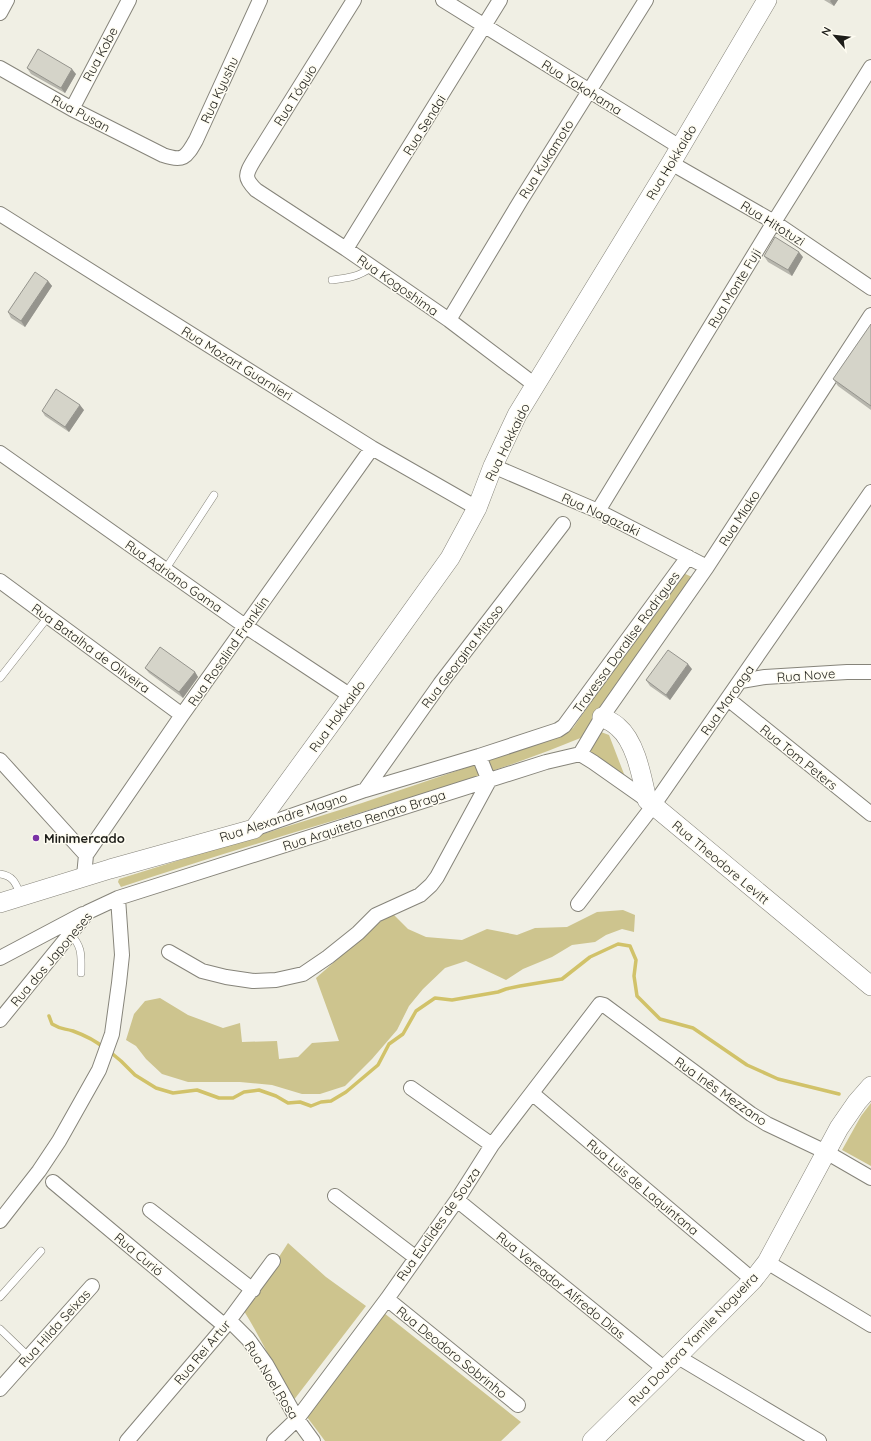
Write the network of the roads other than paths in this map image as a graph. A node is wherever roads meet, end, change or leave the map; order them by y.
1 (7, 0) edge
2 (129, 0) edge
3 (260, 0) edge
4 (354, 0) edge
5 (443, 0) edge
6 (500, 0) edge
7 (646, 0) edge
8 (767, 0) edge
9 (0, 13) edge
10 (485, 26) junction
11 (871, 67) edge
12 (0, 68) edge
13 (588, 91) junction
14 (72, 109) junction
15 (163, 155) joint
16 (676, 155) junction
17 (256, 190) joint
18 (0, 214) edge
19 (774, 222) junction
20 (346, 249) junction
21 (372, 267) junction
22 (332, 280) dead end
23 (871, 288) edge
24 (871, 315) edge
25 (449, 320) junction
26 (535, 385) junction
27 (372, 448) junction
28 (0, 453) edge
29 (493, 466) junction
30 (871, 492) edge
31 (214, 495) dead end
32 (477, 508) junction
33 (598, 511) junction
34 (562, 524) dead end
35 (688, 557) junction
36 (707, 567) junction
37 (165, 570) junction
38 (0, 581) edge
39 (48, 616) junction
40 (245, 626) junction
41 (871, 672) edge
42 (0, 678) edge
43 (741, 681) junction
44 (351, 696) junction
45 (728, 699) junction
46 (182, 715) junction
47 (602, 717) junction
48 (564, 726) joint
49 (580, 754) junction
50 (479, 756) junction
51 (0, 760) edge
52 (489, 781) junction
53 (365, 790) junction
54 (650, 803) junction
55 (871, 814) edge
56 (254, 829) junction
57 (86, 855) junction
58 (0, 874) edge
59 (84, 876) junction
60 (21, 896) junction
61 (112, 901) junction
62 (0, 903) edge
63 (578, 904) dead end
64 (88, 912) junction
65 (70, 934) junction
66 (169, 952) dead end
67 (0, 958) edge
68 (81, 973) dead end
69 (871, 986) edge
70 (600, 1004) joint
71 (0, 1020) edge
72 (871, 1086) edge
73 (411, 1088) dead end
74 (532, 1094) junction
75 (492, 1145) junction
76 (826, 1152) junction
77 (871, 1178) edge
78 (53, 1182) dead end
79 (335, 1196) dead end
80 (457, 1200) junction
81 (150, 1210) dead end
82 (0, 1221) edge
83 (41, 1251) dead end
84 (415, 1257) junction
85 (273, 1261) dead end
86 (767, 1262) junction
87 (753, 1280) junction
88 (92, 1286) dead end
89 (253, 1290) junction
90 (0, 1297) edge
91 (386, 1299) junction
92 (227, 1323) junction
93 (871, 1325) edge
94 (0, 1329) edge
95 (29, 1357) junction
96 (671, 1363) junction
97 (0, 1389) edge
98 (518, 1404) dead end
99 (297, 1419) junction
100 (127, 1441) edge
101 (274, 1441) edge
102 (312, 1441) edge
103 (592, 1441) edge
104 (819, 1441) edge

1 - 9 street
2 - 14 street, Rua Kobe
3 - 15 street, Rua Kyushu
4 - 17 street, Rua Tóquio
5 - 10 street, Rua Yokohama
6 - 10 street, Rua Sendai
7 - 13 street, Rua Kukamoto
8 - 16 street, Rua Hokkaido
10 - 13 street, Rua Yokohama
10 - 20 street, Rua Sendai
11 - 19 street, Rua Monte Fuji
12 - 14 street, Rua Pusan
13 - 16 street, Rua Yokohama
13 - 25 street, Rua Kukamoto
14 - 15 street, Rua Pusan
16 - 19 street, Rua Hitotuzi
16 - 26 street, Rua Hokkaido
17 - 20 street, Rua Kogoshima
18 - 27 street, Rua Mozart Guarnieri
19 - 23 street, Rua Hitotuzi
19 - 33 street, Rua Monte Fuji
20 - 21 street, Rua Kogoshima
21 - 22 lane
21 - 25 street, Rua Kogoshima
24 - 36 street, Rua Miako
25 - 26 street, Rua Kogoshima
26 - 29 street, Rua Hokkaido
27 - 32 street, Rua Mozart Guarnieri
27 - 40 street, Rua Rosalind Franklin
28 - 37 street, Rua Adriano Gama
29 - 32 street, Rua Hokkaido
29 - 33 street, Rua Nagazaki
30 - 43 street, Rua Maroaga
31 - 37 lane
32 - 44 street, Rua Hokkaido
33 - 35 street, Rua Nagazaki
34 - 53 street, Rua Georgina Mitoso
35 - 36 street, Rua Nagazaki
35 - 48 street, Travessa Doralise Rodrigues
36 - 47 street, Rua Miako
37 - 40 street, Rua Adriano Gama
38 - 39 street, Rua Batalha de Oliveira
39 - 42 lane
39 - 46 street, Rua Batalha de Oliveira
40 - 44 street, Rua Adriano Gama
40 - 46 street, Rua Rosalind Franklin
41 - 43 street, Rua Nove
43 - 45 street, Rua Maroaga
44 - 56 street, Rua Hokkaido
45 - 54 street, Rua Maroaga
45 - 55 street, Rua Tom Peters
46 - 57 street, Rua Rosalind Franklin
47 - 49 street
47 - 54 street
48 - 50 street, Rua Alexandre Magno
49 - 52 street, Rua Arquiteto Renato Braga
49 - 54 street
50 - 52 street
50 - 53 street, Rua Alexandre Magno
51 - 57 street
52 - 61 street, Rua Arquiteto Renato Braga
52 - 66 street
53 - 56 street, Rua Alexandre Magno
54 - 63 street, Rua Maroaga
54 - 69 street, Rua Theodore Levitt
56 - 59 street, Rua Alexandre Magno
57 - 59 street
58 - 60 lane
59 - 60 street, Rua Alexandre Magno
60 - 62 street, Rua Alexandre Magno
61 - 64 street, Rua dos Japoneses
61 - 82 street
64 - 65 street, Rua dos Japoneses
64 - 67 street
65 - 68 lane
65 - 71 street, Rua dos Japoneses
70 - 74 street, Rua Euclides de Souza
70 - 76 street, Rua Inês Mezzano
72 - 76 street, Rua Doutora Yamile Nogueira
73 - 75 street
74 - 75 street, Rua Euclides de Souza
74 - 87 street, Rua Luis de Laquintana
75 - 80 street, Rua Euclides de Souza
76 - 77 street, Rua Inês Mezzano
76 - 86 street, Rua Doutora Yamile Nogueira
78 - 92 street, Rua Curió
79 - 84 street
80 - 84 street, Rua Euclides de Souza
80 - 96 street, Rua Vereador Alfredo Dias
81 - 89 street
83 - 90 lane
84 - 91 street, Rua Euclides de Souza
85 - 89 street, Rua Rei Artur
86 - 87 street, Rua Doutora Yamile Nogueira
86 - 93 street
87 - 96 street, Rua Doutora Yamile Nogueira
88 - 95 street, Rua Hilda Seixas
89 - 92 street, Rua Rei Artur
91 - 98 street, Rua Deodoro Sobrinho
91 - 99 street, Rua Euclides de Souza
92 - 99 street, Rua Noel Rosa
92 - 100 street, Rua Rei Artur
94 - 95 lane
95 - 97 street, Rua Hilda Seixas
96 - 103 street, Rua Doutora Yamile Nogueira
96 - 104 street, Rua Vereador Alfredo Dias
99 - 101 street, Rua Euclides de Souza
99 - 102 street, Rua Noel Rosa

